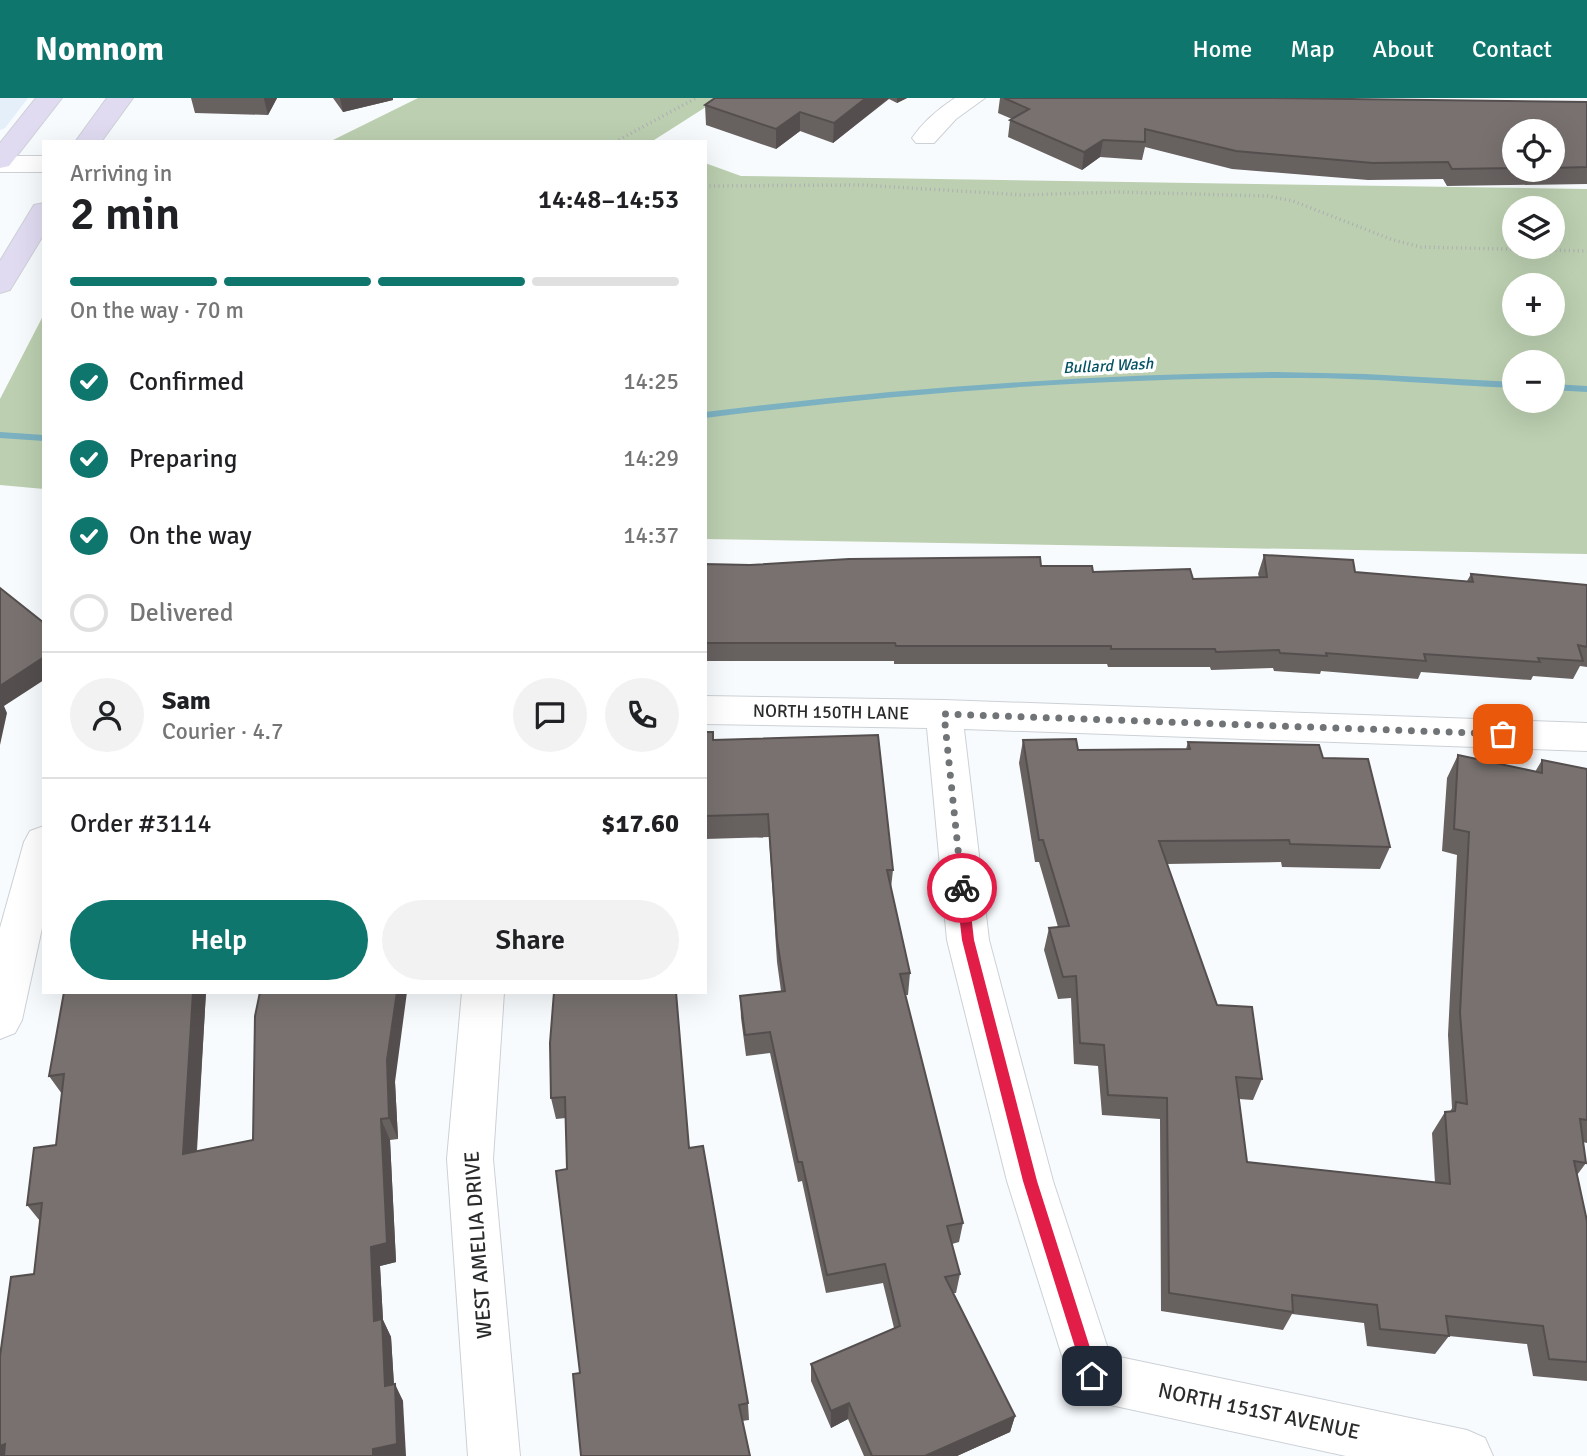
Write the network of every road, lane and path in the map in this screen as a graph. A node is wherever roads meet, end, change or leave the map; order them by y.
1 (49, 98) edge
2 (120, 98) edge
3 (696, 98) edge
4 (972, 98) edge
5 (925, 138) dead end
6 (89, 140) edge
7 (619, 140) edge
8 (0, 162) edge
9 (42, 164) edge
10 (707, 186) edge
11 (42, 214) edge
12 (1587, 251) edge
13 (0, 284) edge
14 (707, 710) edge
15 (944, 714) junction
16 (1587, 737) edge
17 (42, 849) edge
18 (484, 994) edge
19 (0, 1020) edge
20 (494, 1456) edge
21 (1467, 1456) edge

1 - 8 main road
2 - 6 main road
3 - 7 path
4 - 5 street
8 - 9 street
10 - 12 path
11 - 13 main road
14 - 15 street, NORTH 150TH LANE
15 - 16 street, NORTH 150TH LANE
15 - 21 street, NORTH 151ST AVENUE
17 - 19 street
18 - 20 street, WEST AMELIA DRIVE

